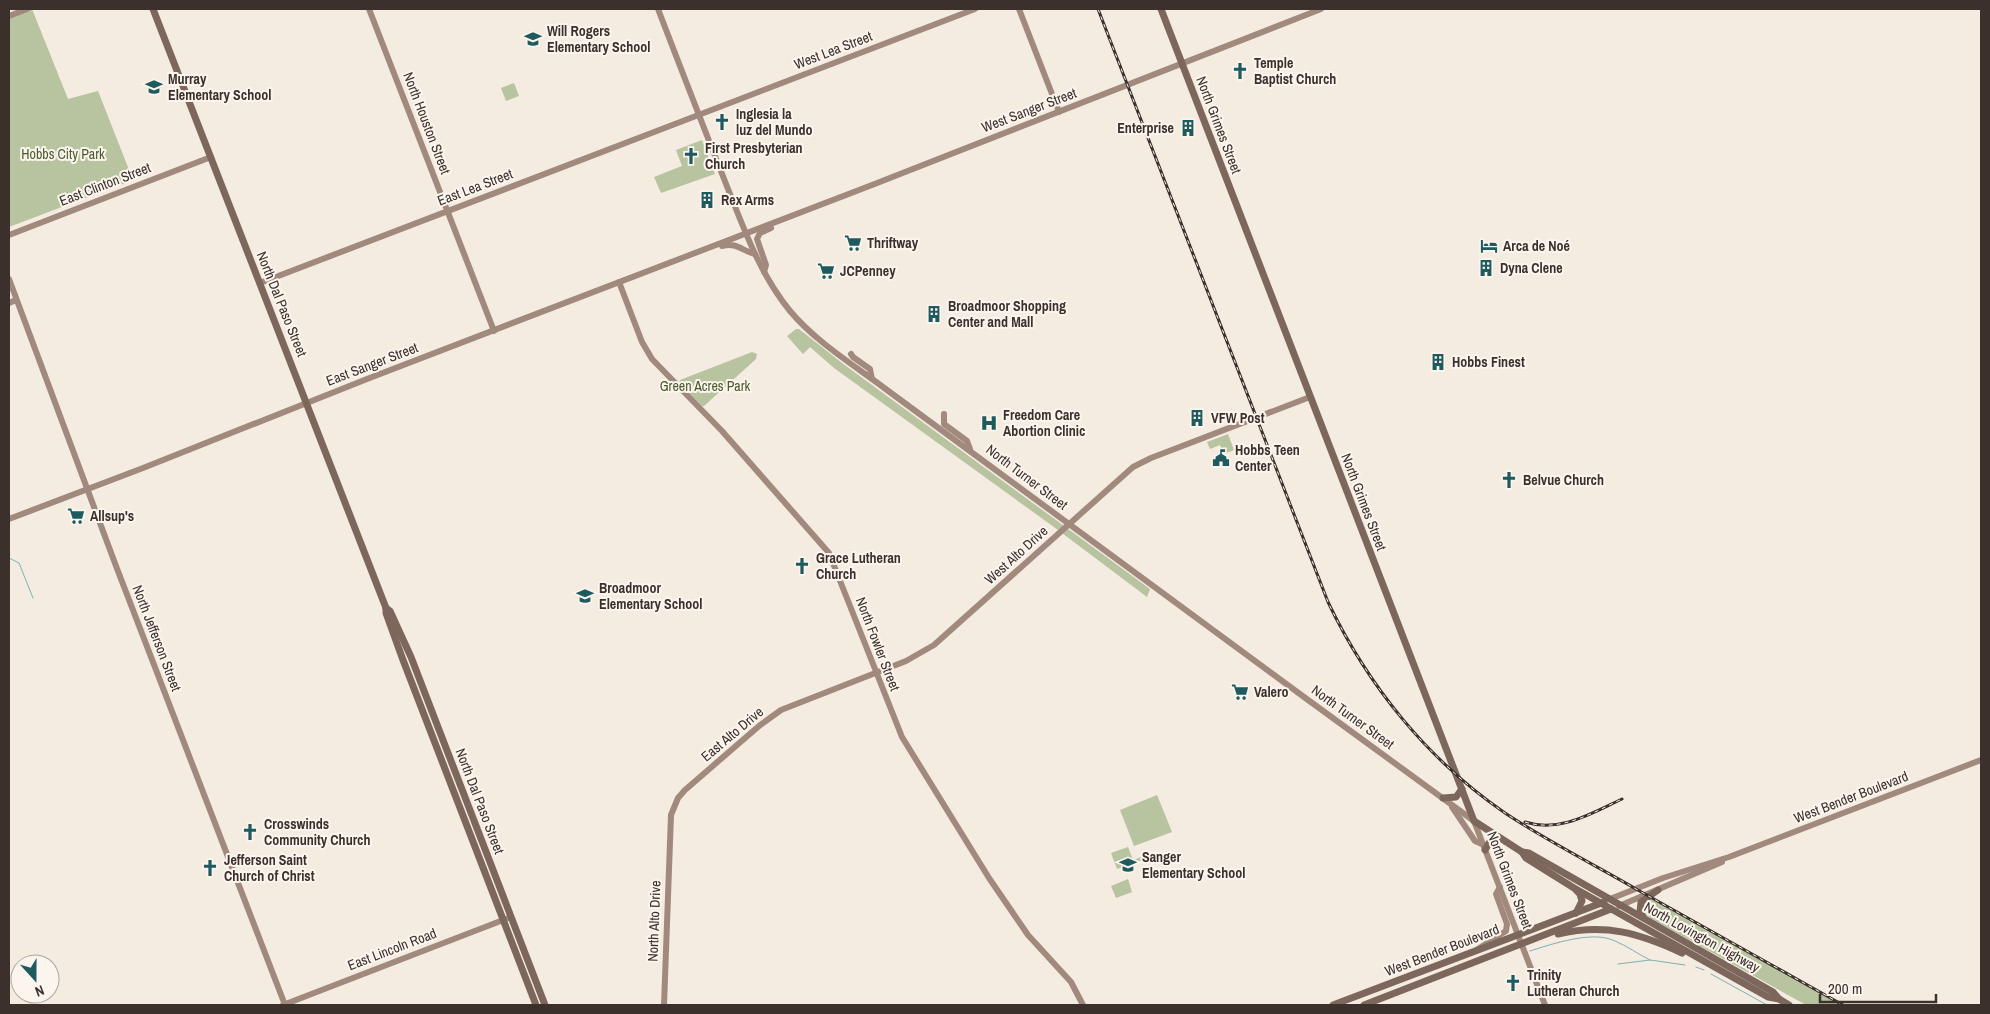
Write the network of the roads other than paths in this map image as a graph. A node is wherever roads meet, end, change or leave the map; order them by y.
1 (27, 9) edge
2 (153, 9) edge
3 (369, 9) edge
4 (658, 9) edge
5 (975, 9) edge
6 (1018, 9) edge
7 (1161, 9) edge
8 (1321, 9) edge
9 (1306, 11) edge
10 (9, 16) edge
11 (1182, 63) junction
12 (1059, 112) junction
13 (699, 114) junction
14 (211, 157) junction
15 (447, 210) junction
16 (778, 221) junction
17 (745, 234) junction
18 (9, 235) edge
19 (755, 254) junction
20 (688, 256) junction
21 (764, 272) junction
22 (9, 279) edge
23 (619, 282) junction
24 (260, 283) junction
25 (16, 300) junction
26 (9, 303) edge
27 (494, 330) junction
28 (851, 354) dead end
29 (872, 379) junction
30 (1310, 397) junction
31 (307, 403) junction
32 (944, 414) dead end
33 (971, 450) junction
34 (88, 488) junction
35 (9, 519) edge
36 (1069, 524) junction
37 (386, 608) junction
38 (876, 672) junction
39 (1981, 760) edge
40 (1462, 789) junction
41 (1443, 798) junction
42 (1450, 804) junction
43 (1474, 821) junction
44 (670, 838) joint
45 (1499, 838) junction
46 (1485, 848) junction
47 (1522, 852) junction
48 (1730, 857) junction
49 (1500, 887) junction
50 (1574, 888) junction
51 (1658, 890) junction
52 (1610, 899) junction
53 (1601, 903) junction
54 (1620, 905) junction
55 (1612, 909) junction
56 (1576, 913) junction
57 (511, 917) junction
58 (1644, 919) junction
59 (503, 920) junction
60 (1518, 935) junction
61 (1540, 937) junction
62 (1522, 944) junction
63 (1476, 951) junction
64 (1697, 957) junction
65 (1441, 964) junction
66 (1444, 974) junction
67 (1779, 999) junction
68 (284, 1005) edge
69 (536, 1005) edge
70 (545, 1005) edge
71 (664, 1005) edge
72 (1083, 1005) edge
73 (1333, 1005) edge
74 (1364, 1005) edge
75 (1545, 1005) edge
76 (1790, 1005) edge

1 - 10 street
2 - 14 main road, North Dal Paso Street
3 - 15 street, North Houston Street
4 - 13 street, North Turner Street
5 - 13 street, West Lea Street
6 - 12 street
7 - 11 main road, North Grimes Street
8 - 9 street, West Sanger Street
9 - 11 street, West Sanger Street
11 - 12 street, West Sanger Street
11 - 30 main road, North Grimes Street
12 - 16 street, West Sanger Street
13 - 15 street, East Lea Street
13 - 17 street, North Turner Street
14 - 18 street, East Clinton Street
14 - 24 main road, North Dal Paso Street
15 - 24 street, East Lea Street
15 - 27 street, North Houston Street
16 - 17 street, West Sanger Street
16 - 21 street
17 - 19 street, North Turner Street
17 - 20 street, East Sanger Street
19 - 20 street
19 - 21 street, North Turner Street
20 - 23 street, East Sanger Street
21 - 29 street, North Turner Street
22 - 25 street, North Jefferson Street
23 - 27 street, East Sanger Street
23 - 38 street, North Fowler Street
24 - 31 main road, North Dal Paso Street
25 - 26 street
25 - 34 street, North Jefferson Street
27 - 31 street, East Sanger Street
28 - 29 street
29 - 33 street, North Turner Street
30 - 36 street, West Alto Drive
30 - 40 main road, North Grimes Street
31 - 34 street, East Sanger Street
31 - 37 main road, North Dal Paso Street
32 - 33 street
33 - 36 street, North Turner Street
34 - 35 street, East Sanger Street
34 - 68 street, North Jefferson Street
36 - 38 street, West Alto Drive
36 - 41 street, North Turner Street
37 - 57 main road, North Dal Paso Street
37 - 59 main road, North Dal Paso Street
38 - 44 street, East Alto Drive
38 - 72 street, North Fowler Street
39 - 48 street, West Bender Boulevard
40 - 41 main road
40 - 43 main road, North Grimes Street
41 - 42 street, North Turner Street
42 - 43 street, North Turner Street
42 - 46 street
43 - 45 main road, North Turner Street
43 - 46 street, North Grimes Street
44 - 71 street, North Alto Drive
45 - 46 main road
45 - 47 main road, North Turner Street
46 - 49 street, North Grimes Street
47 - 50 main road, North Turner Street
47 - 52 main road, North Turner Street
48 - 51 street, West Bender Boulevard
48 - 52 street, West Bender Boulevard
49 - 60 street, North Grimes Street
49 - 63 street
50 - 53 main road, North Turner Street
50 - 56 main road
51 - 54 street, West Bender Boulevard
51 - 58 main road
52 - 53 main road, West Bender Boulevard
52 - 54 main road, North Lovington Highway
53 - 55 main road, North Turner Street
53 - 56 main road, West Bender Boulevard
54 - 55 street, West Bender Boulevard
54 - 58 main road, North Lovington Highway
55 - 61 main road, West Bender Boulevard
55 - 64 main road, North Lovington Highway
56 - 60 main road, West Bender Boulevard
57 - 59 street, East Lincoln Road
57 - 70 main road, North Dal Paso Street
58 - 67 main road, North Lovington Highway
59 - 68 street, East Lincoln Road
59 - 69 main road, North Dal Paso Street
60 - 62 street, North Grimes Street
60 - 63 main road, West Bender Boulevard
61 - 62 main road, West Bender Boulevard
61 - 64 main road
62 - 66 main road, West Bender Boulevard
62 - 75 street, North Grimes Street
63 - 65 main road, West Bender Boulevard
64 - 67 main road, North Lovington Highway
65 - 66 main road
65 - 73 main road, West Bender Boulevard
66 - 74 main road, West Bender Boulevard
67 - 76 main road, North Lovington Highway

